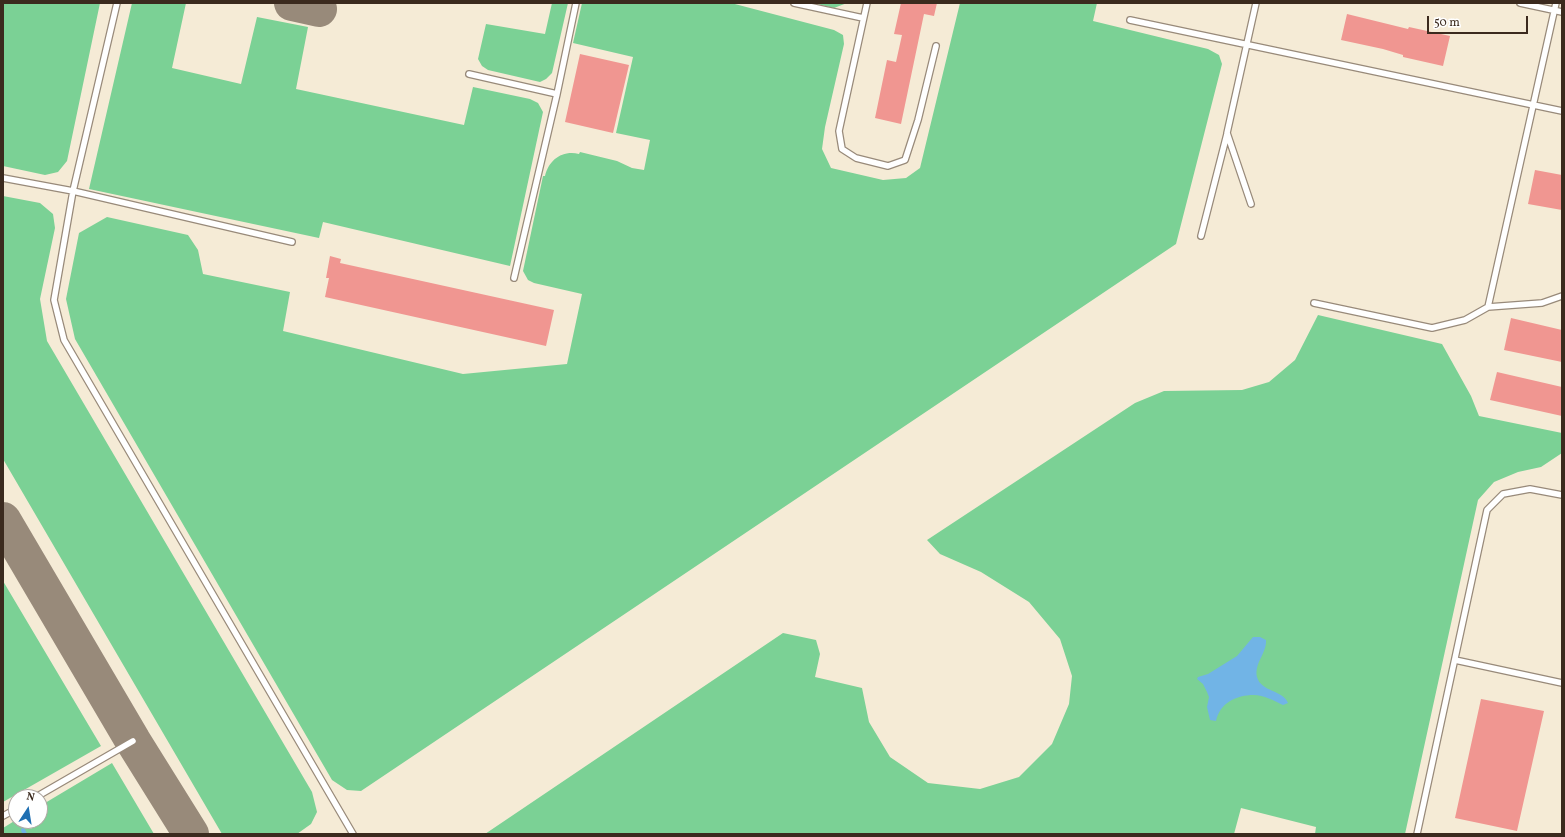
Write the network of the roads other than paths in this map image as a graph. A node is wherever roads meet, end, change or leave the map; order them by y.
1 (117, 3) edge
2 (576, 3) edge
3 (794, 3) edge
4 (867, 3) edge
5 (1256, 3) edge
6 (1520, 3) edge
7 (1556, 3) edge
8 (1554, 11) junction
9 (1562, 12) edge
10 (863, 18) junction
11 (1130, 20) dead end
12 (936, 46) dead end
13 (1247, 46) junction
14 (469, 74) dead end
15 (557, 94) junction
16 (1534, 105) junction
17 (1562, 111) edge
18 (1228, 133) junction
19 (3, 178) edge
20 (74, 191) junction
21 (1251, 204) dead end
22 (1202, 236) dead end
23 (292, 242) dead end
24 (514, 278) dead end
25 (1562, 296) edge
26 (1314, 303) dead end
27 (1488, 307) junction
28 (1562, 495) edge
29 (1455, 660) junction
30 (1562, 683) edge
31 (133, 740) dead end
32 (48, 790) edge
33 (353, 834) edge
34 (1417, 834) edge

1 - 20 lane
2 - 15 lane
3 - 10 lane
4 - 10 lane
5 - 13 lane
6 - 8 lane
7 - 8 lane
8 - 9 lane
8 - 16 lane
10 - 12 lane
11 - 13 lane
13 - 16 lane
13 - 18 lane
14 - 15 lane
15 - 24 lane
16 - 17 lane
16 - 27 lane
18 - 21 lane
18 - 22 lane
19 - 20 lane
20 - 23 lane
20 - 33 lane
25 - 27 lane
26 - 27 lane
28 - 29 lane
29 - 30 lane
29 - 34 lane
31 - 32 lane

